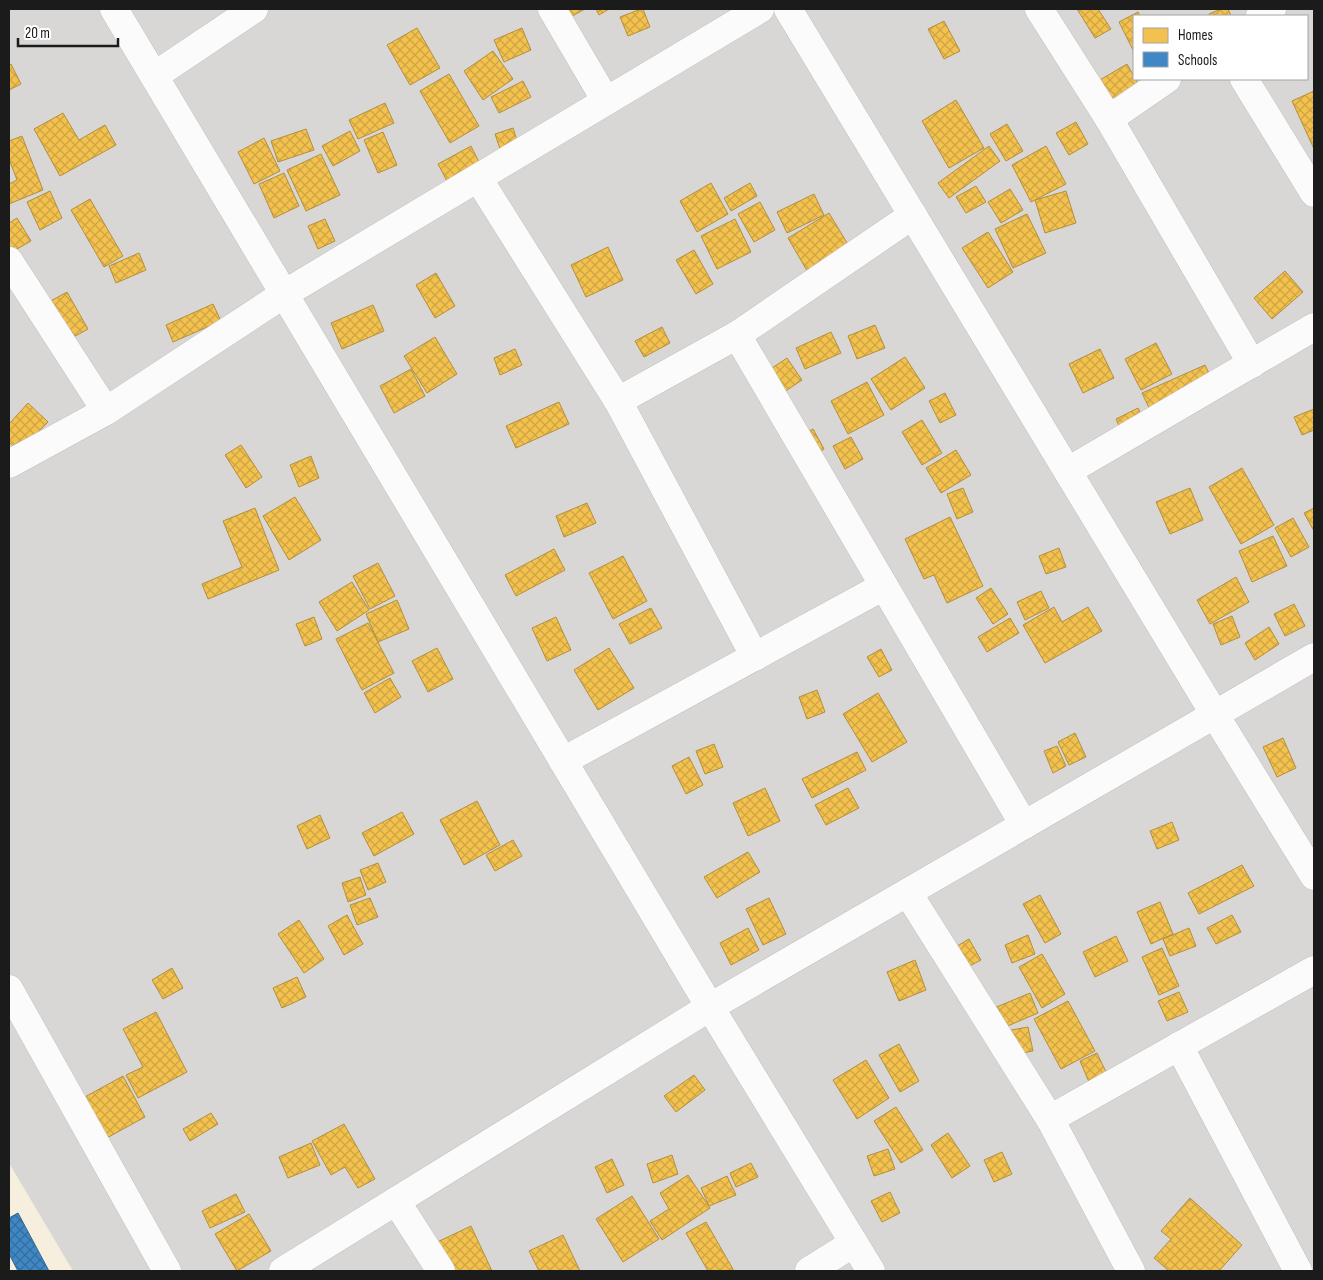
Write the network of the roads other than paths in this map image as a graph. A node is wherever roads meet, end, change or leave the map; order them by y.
1 (114, 9) edge
2 (254, 9) edge
3 (552, 9) edge
4 (760, 9) edge
5 (788, 9) edge
6 (1039, 9) edge
7 (154, 76) junction
8 (1166, 80) edge
9 (1245, 80) edge
10 (606, 101) junction
11 (1109, 119) junction
12 (478, 178) junction
13 (1314, 193) edge
14 (913, 215) junction
15 (9, 262) edge
16 (284, 294) junction
17 (1314, 327) edge
18 (737, 335) junction
19 (1252, 364) junction
20 (618, 401) junction
21 (106, 410) junction
22 (9, 464) edge
23 (1068, 471) junction
24 (884, 586) junction
25 (755, 657) junction
26 (1314, 657) edge
27 (1216, 715) junction
28 (563, 761) junction
29 (1024, 825) junction
30 (1314, 876) edge
31 (908, 893) junction
32 (1314, 970) edge
33 (9, 989) edge
34 (710, 1007) junction
35 (1179, 1046) junction
36 (1050, 1119) junction
37 (396, 1201) junction
38 (854, 1243) junction
39 (167, 1271) edge
40 (283, 1271) edge
41 (441, 1271) edge
42 (809, 1271) edge
43 (871, 1271) edge
44 (1131, 1271) edge
45 (1298, 1271) edge

1 - 7 street
2 - 7 street
3 - 10 street
4 - 10 street
5 - 14 street
6 - 11 street
7 - 16 street
8 - 11 street
9 - 13 street
10 - 12 street
11 - 19 street
12 - 16 street
12 - 20 street
14 - 18 street
14 - 23 street
15 - 21 street
16 - 21 street
16 - 28 street
17 - 19 street
18 - 20 street
18 - 24 street
19 - 23 street
20 - 25 street
21 - 22 street
23 - 27 street
24 - 25 street
24 - 29 street
25 - 28 street
26 - 27 street
27 - 29 street
27 - 30 street
28 - 34 street
29 - 31 street
31 - 34 street
31 - 36 street
32 - 35 street
33 - 39 street
34 - 37 street
34 - 38 street
35 - 36 street
35 - 45 street
36 - 44 street
37 - 40 street
37 - 41 street
38 - 42 street
38 - 43 street

